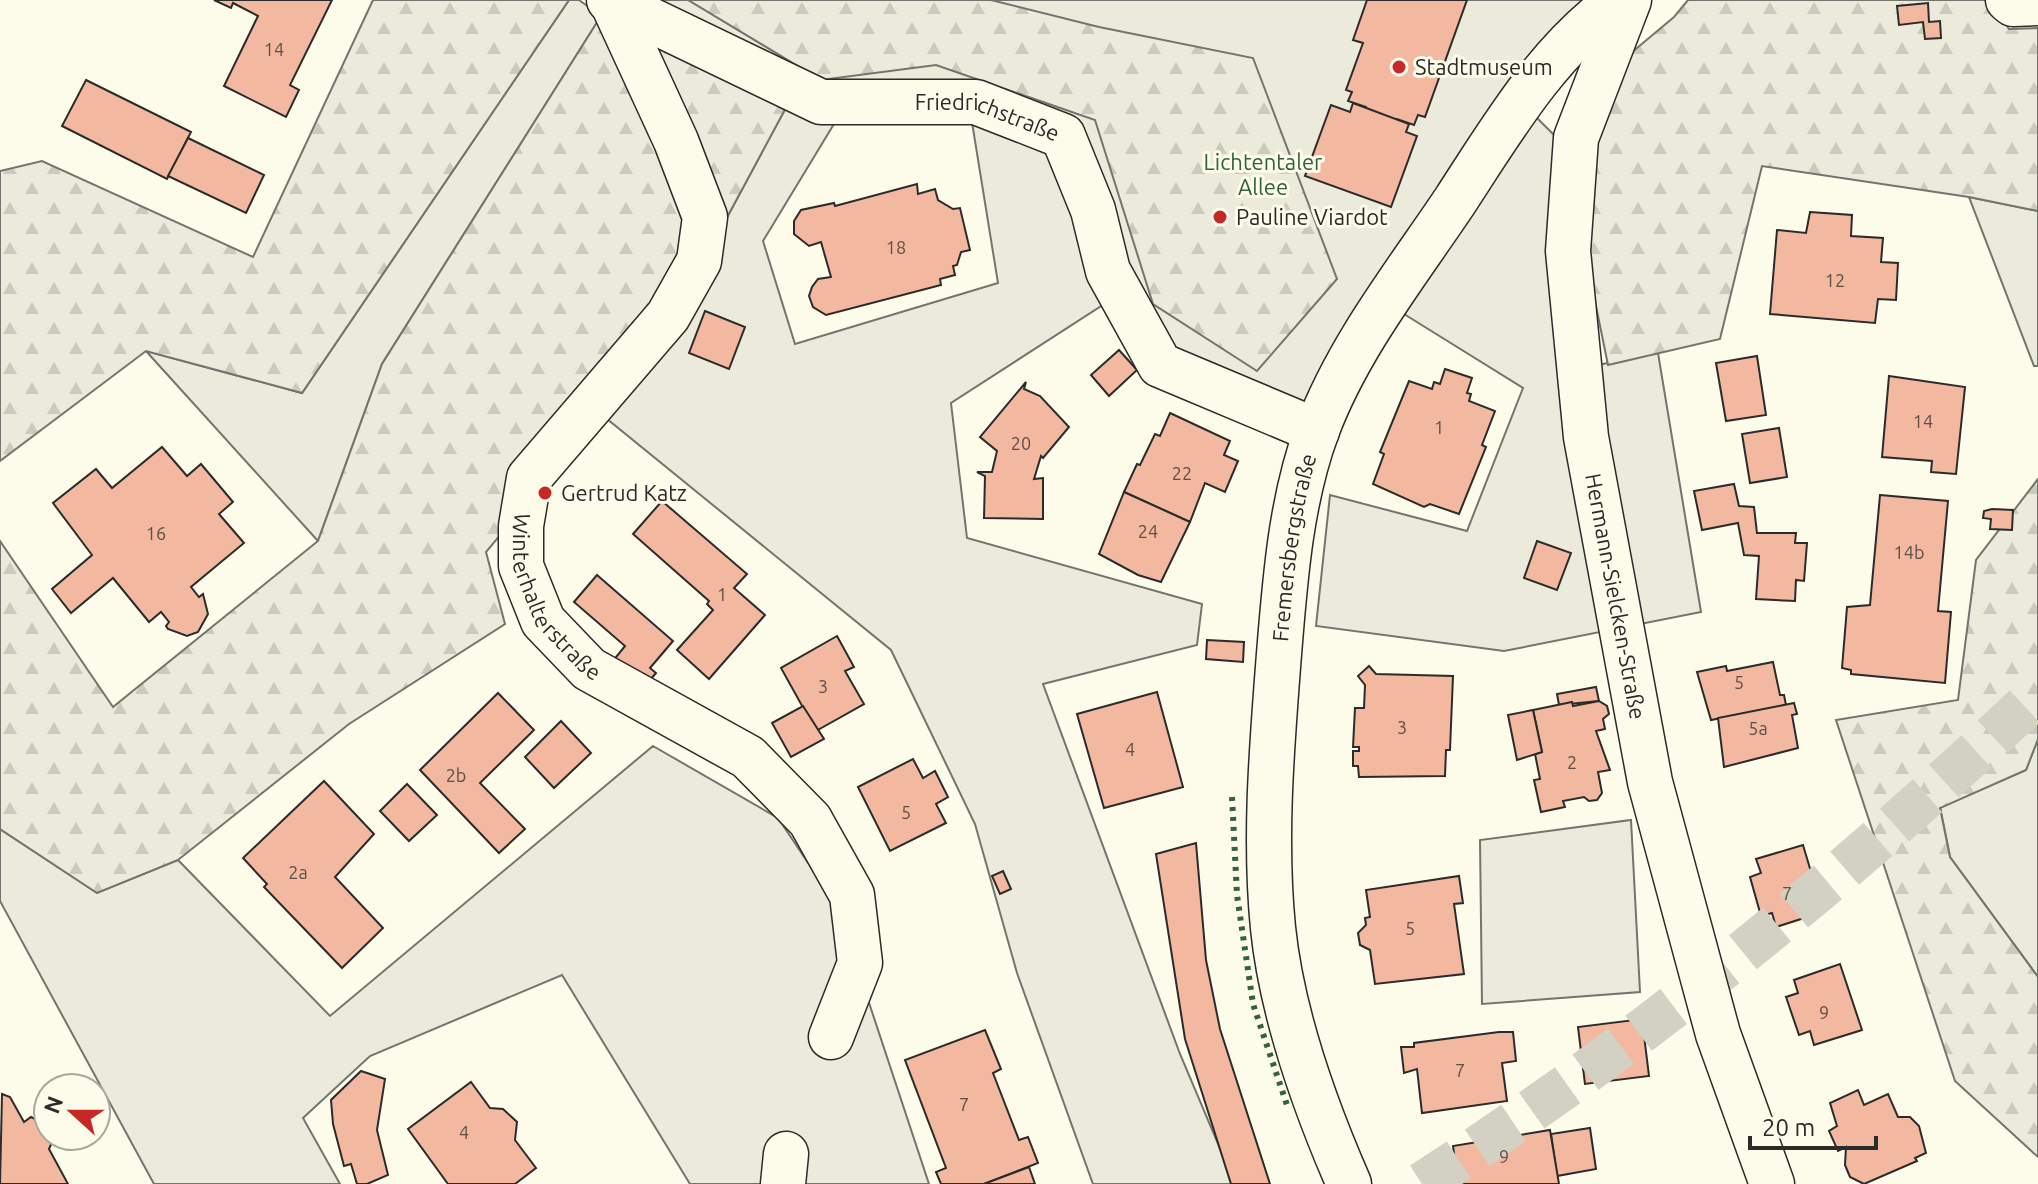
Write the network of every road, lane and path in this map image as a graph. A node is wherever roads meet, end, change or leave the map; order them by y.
1 (1619, 0) edge
2 (1629, 0) edge
3 (2008, 0) edge
4 (611, 1) edge
5 (2038, 3) edge
6 (1317, 431) junction
7 (831, 1037) dead end
8 (1349, 1184) edge
9 (1772, 1184) edge

1 - 6 street, Fremersbergstraße
2 - 9 street, Hermann-Sielcken-Straße
3 - 5 street
4 - 6 street, Friedrichstraße
4 - 7 street, Winterhalterstraße
6 - 8 street, Fremersbergstraße

